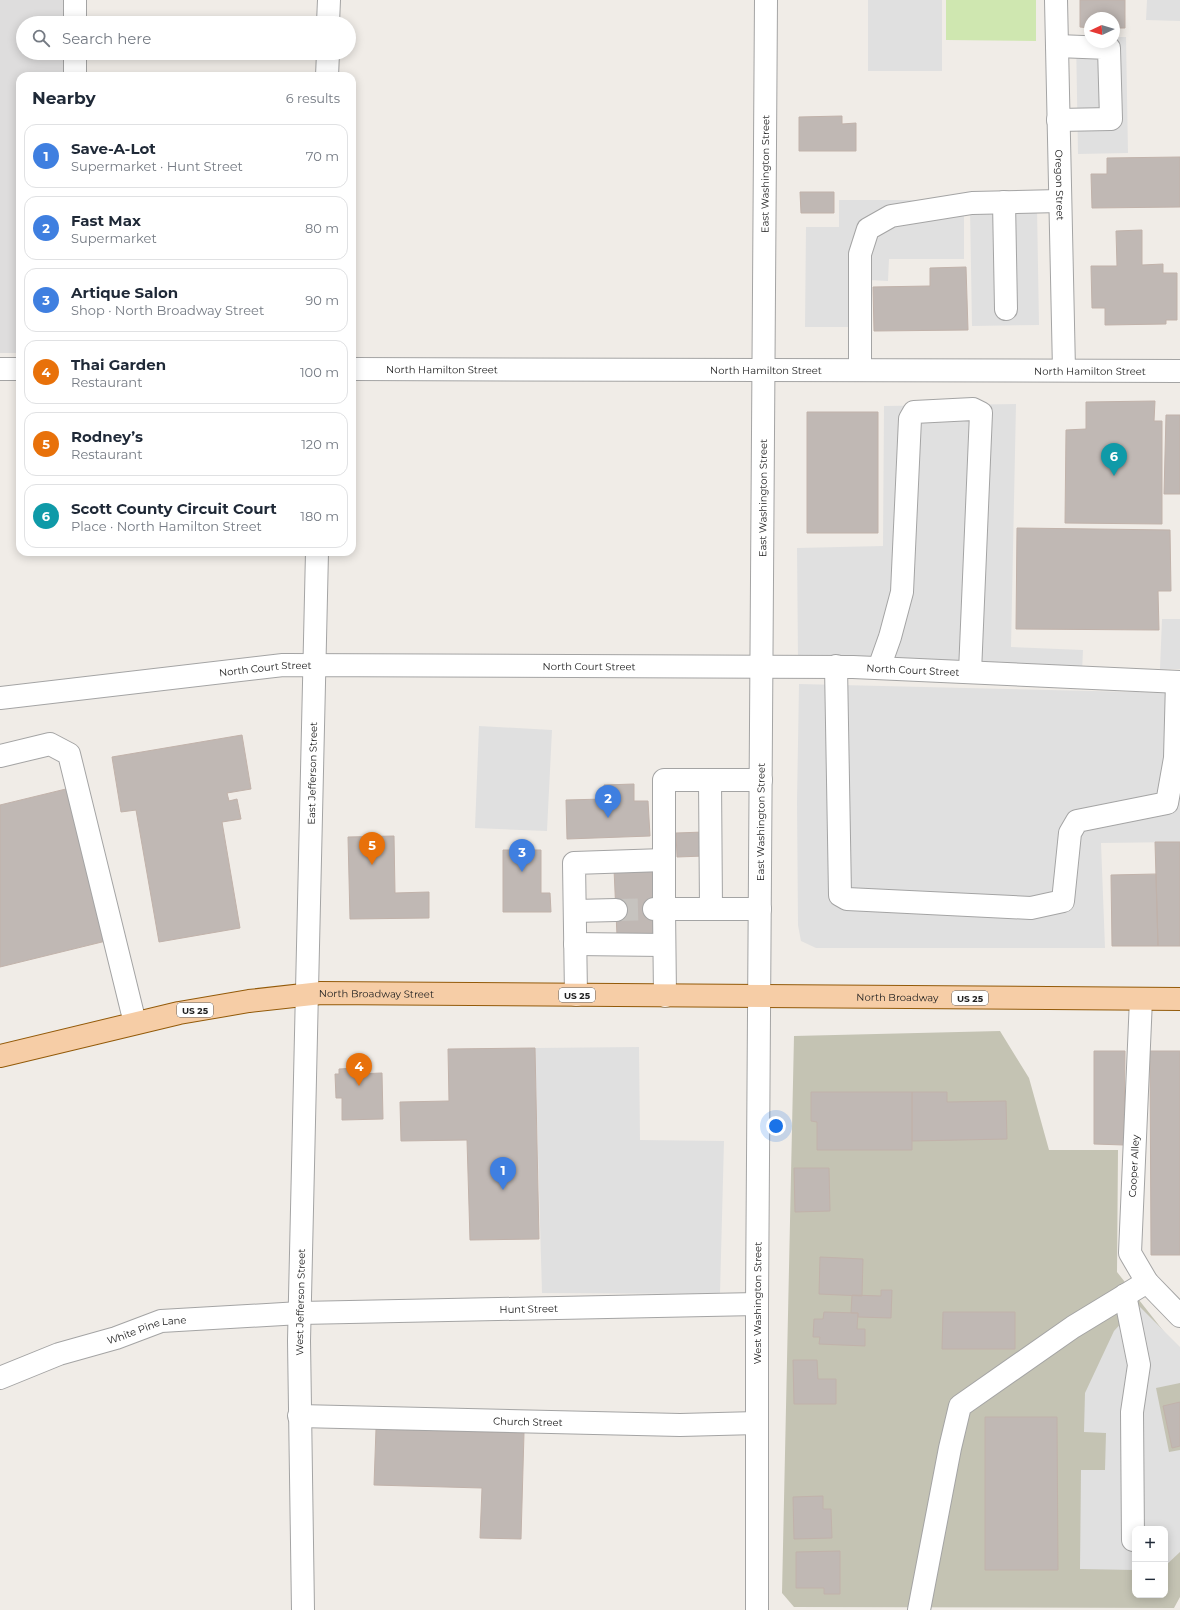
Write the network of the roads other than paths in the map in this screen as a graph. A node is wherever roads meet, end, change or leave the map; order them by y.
1 (76, 0) edge
2 (329, 0) edge
3 (766, 0) edge
4 (1056, 0) edge
5 (75, 16) edge
6 (328, 16) edge
7 (1057, 46) junction
8 (75, 60) edge
9 (328, 60) edge
10 (75, 72) edge
11 (327, 72) edge
12 (1058, 120) junction
13 (1060, 201) junction
14 (1004, 202) junction
15 (1006, 309) dead end
16 (0, 369) edge
17 (16, 369) edge
18 (356, 369) edge
19 (763, 370) junction
20 (860, 370) junction
21 (1064, 370) junction
22 (1180, 371) edge
23 (317, 556) edge
24 (314, 665) junction
25 (762, 666) junction
26 (836, 666) junction
27 (879, 668) junction
28 (970, 672) junction
29 (1178, 682) edge
30 (0, 698) edge
31 (0, 756) edge
32 (710, 780) junction
33 (761, 780) junction
34 (664, 860) junction
35 (659, 909) junction
36 (711, 909) junction
37 (760, 909) junction
38 (616, 910) tunnel mouth
39 (575, 911) junction
40 (575, 944) junction
41 (664, 945) junction
42 (306, 995) junction
43 (576, 995) junction
44 (665, 996) junction
45 (760, 997) junction
46 (1180, 998) edge
47 (1141, 999) junction
48 (135, 1023) junction
49 (0, 1056) edge
50 (1147, 1282) junction
51 (1125, 1295) junction
52 (757, 1304) junction
53 (300, 1313) junction
54 (1180, 1316) edge
55 (0, 1378) edge
56 (299, 1416) junction
57 (757, 1423) junction
58 (1133, 1526) edge
59 (303, 1610) edge
60 (757, 1610) edge
61 (919, 1610) edge

1 - 5 street
2 - 6 street
3 - 19 street, East Washington Street
4 - 7 street, Oregon Street
7 - 12 street, Oregon Street
7 - 12 street
8 - 10 street
9 - 11 street
12 - 13 street, Oregon Street
13 - 14 street
13 - 21 street, Oregon Street
14 - 15 street
14 - 20 street
16 - 17 street
18 - 19 street, North Hamilton Street
19 - 20 street, North Hamilton Street
19 - 25 street, East Washington Street
20 - 21 street, North Hamilton Street
21 - 22 street, North Hamilton Street
23 - 24 street, East Jefferson Street
24 - 25 street, North Court Street
24 - 30 street, North Court Street
24 - 42 street, East Jefferson Street
25 - 26 street, North Court Street
25 - 33 street, East Washington Street
26 - 27 street, North Court Street
26 - 29 street
27 - 28 street, North Court Street
27 - 28 street
28 - 29 street, North Court Street
31 - 48 street
32 - 33 street
32 - 34 street
32 - 36 street
33 - 37 street, East Washington Street
34 - 35 street
34 - 39 street
35 - 36 street
35 - 41 street
36 - 37 street
37 - 45 street, East Washington Street
38 - 39 street
39 - 40 street
40 - 41 street
40 - 43 street
41 - 44 street
42 - 43 main road, North Broadway Street / US 25
42 - 48 main road, North Broadway Street / US 25
42 - 53 street, West Jefferson Street
43 - 44 main road, North Broadway Street / US 25
44 - 45 main road, North Broadway Street / US 25
45 - 47 main road, North Broadway / US 25
45 - 52 street, West Washington Street
46 - 47 main road, North Broadway / US 25
47 - 50 street, Cooper Alley
48 - 49 main road, North Broadway Street / US 25
50 - 51 street
50 - 54 street, Cooper Alley
51 - 58 street
51 - 61 street
52 - 53 street, Hunt Street
52 - 57 street, West Washington Street
53 - 55 street, White Pine Lane
53 - 56 street, West Jefferson Street
56 - 57 street, Church Street
56 - 59 street, West Jefferson Street
57 - 60 street, West Washington Street

